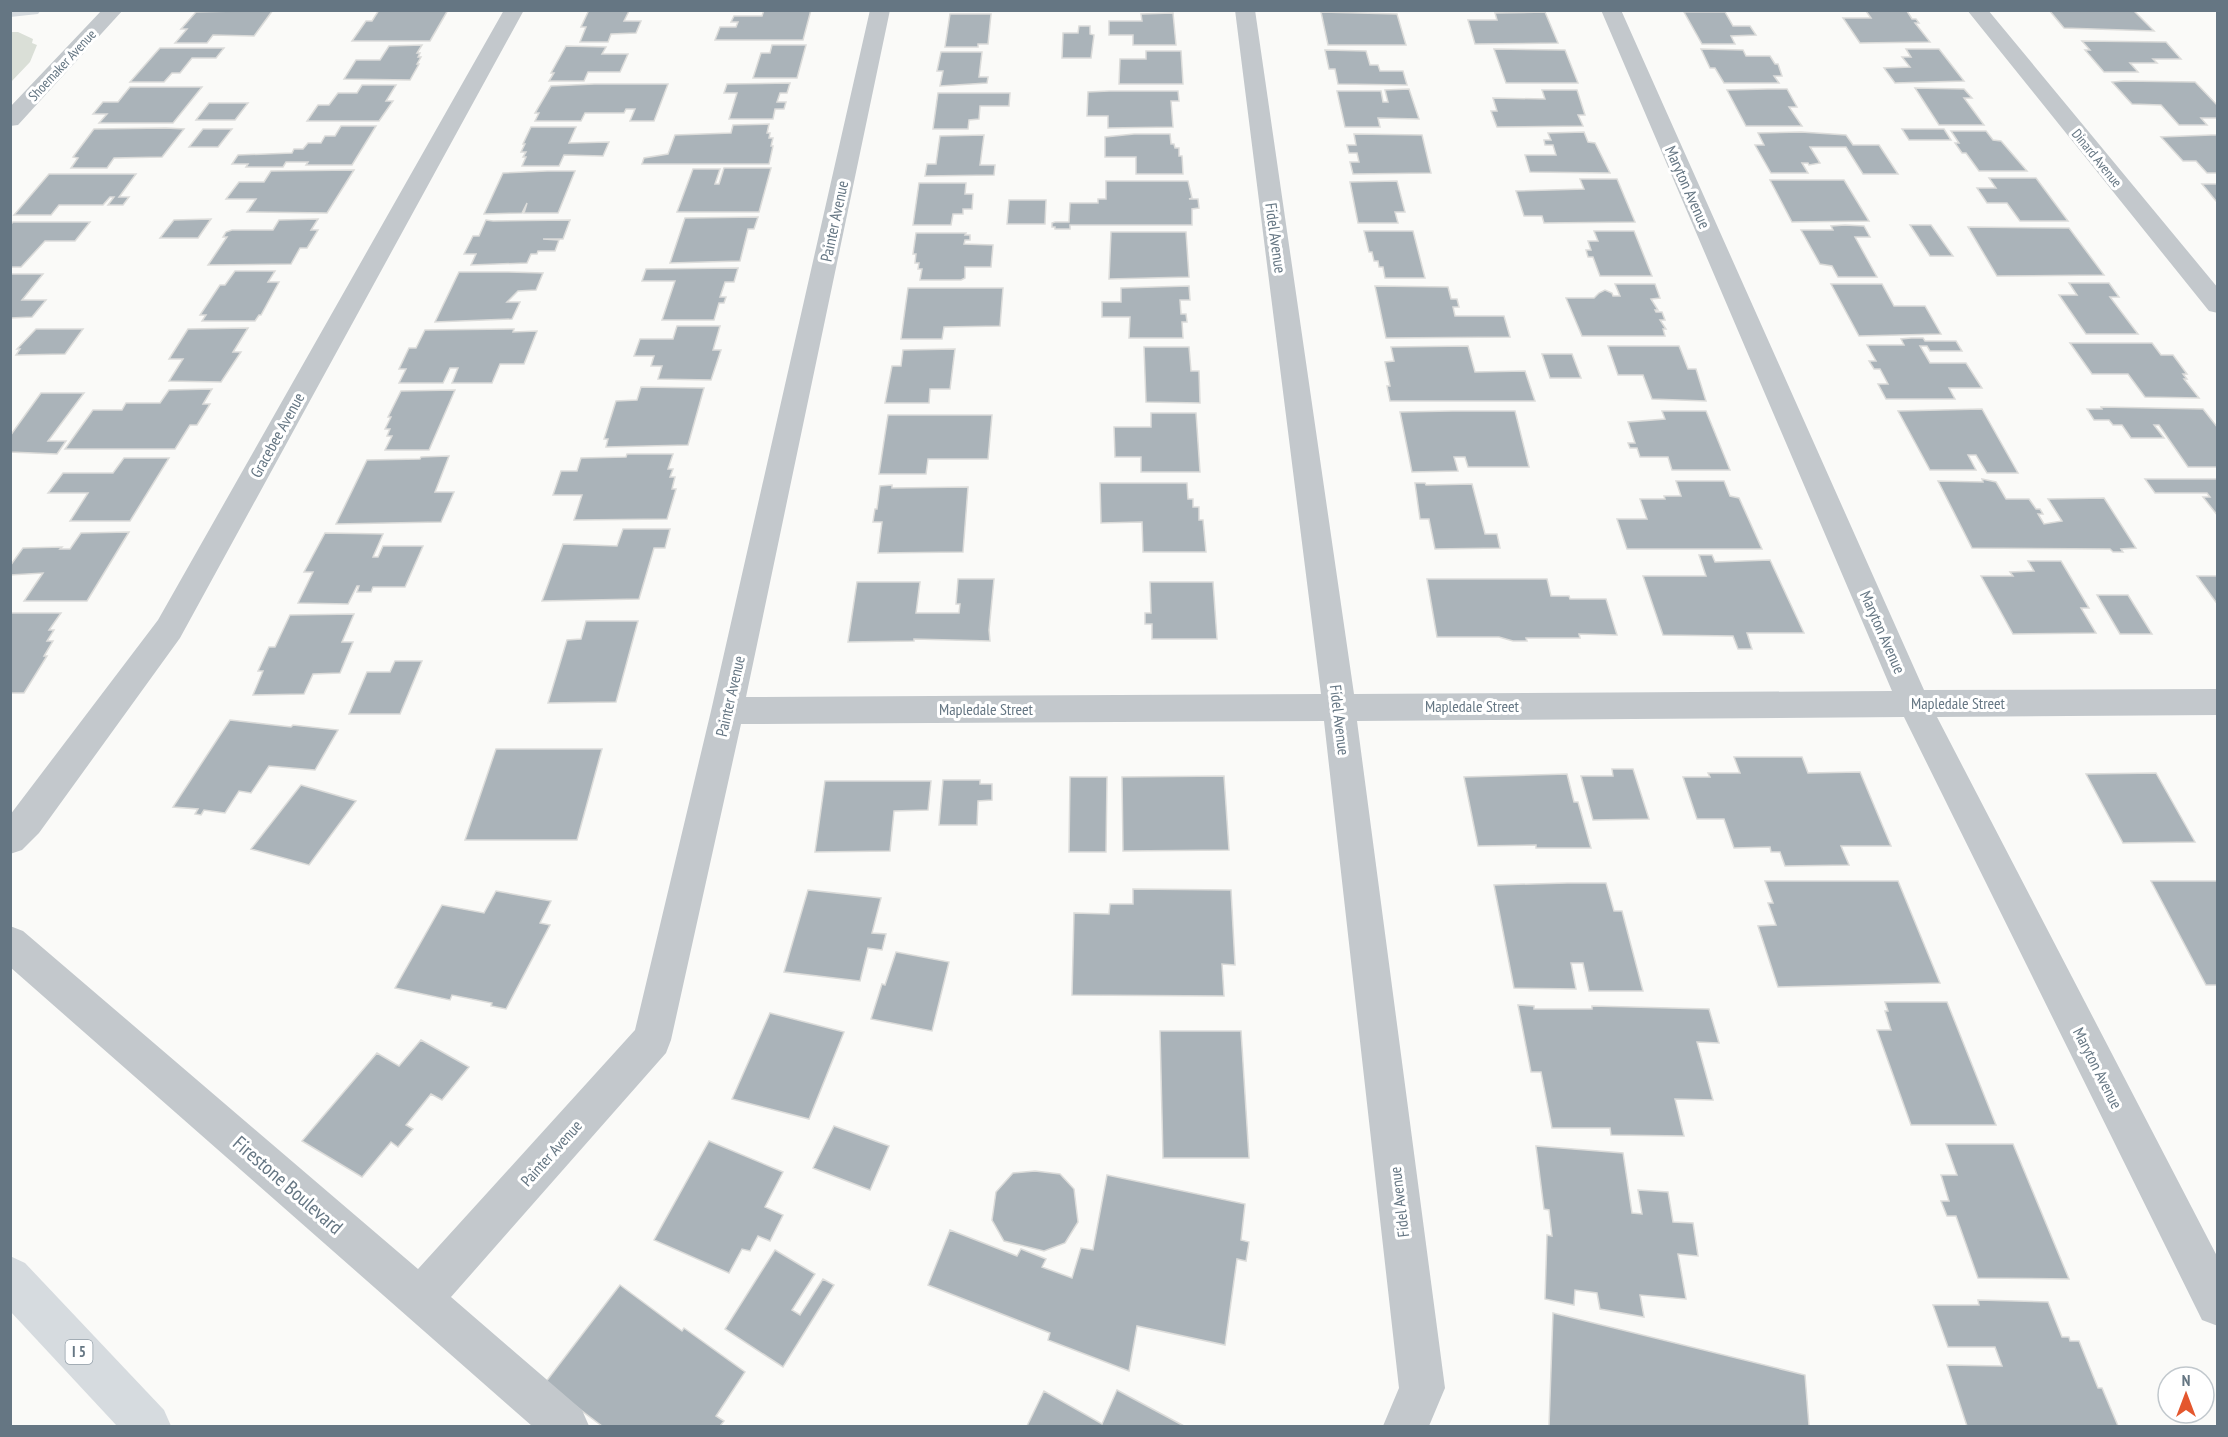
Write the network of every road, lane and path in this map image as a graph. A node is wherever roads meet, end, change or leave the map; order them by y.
1 (31, 10) edge
2 (113, 10) edge
3 (514, 10) edge
4 (880, 10) edge
5 (1245, 10) edge
6 (1611, 10) edge
7 (1977, 10) edge
8 (10, 12) edge
9 (10, 120) edge
10 (2217, 305) edge
11 (2217, 702) edge
12 (1914, 704) junction
13 (1339, 707) junction
14 (728, 711) junction
15 (10, 839) edge
16 (10, 943) edge
17 (10, 1278) edge
18 (419, 1300) junction
19 (2217, 1304) edge
20 (148, 1426) edge
21 (566, 1426) edge
22 (1406, 1426) edge

1 - 8 main road
2 - 9 street, Shoemaker Avenue
3 - 15 street, Gracebee Avenue
4 - 14 street, Painter Avenue
5 - 13 street, Fidel Avenue
6 - 12 street, Maryton Avenue
7 - 10 street, Dinard Avenue
11 - 12 street, Mapledale Street
12 - 13 street, Mapledale Street
12 - 19 street, Maryton Avenue
13 - 14 street, Mapledale Street
13 - 22 street, Fidel Avenue
14 - 18 street, Painter Avenue
16 - 18 street, Firestone Boulevard
17 - 20 main road, I 5
18 - 21 street, Firestone Boulevard

